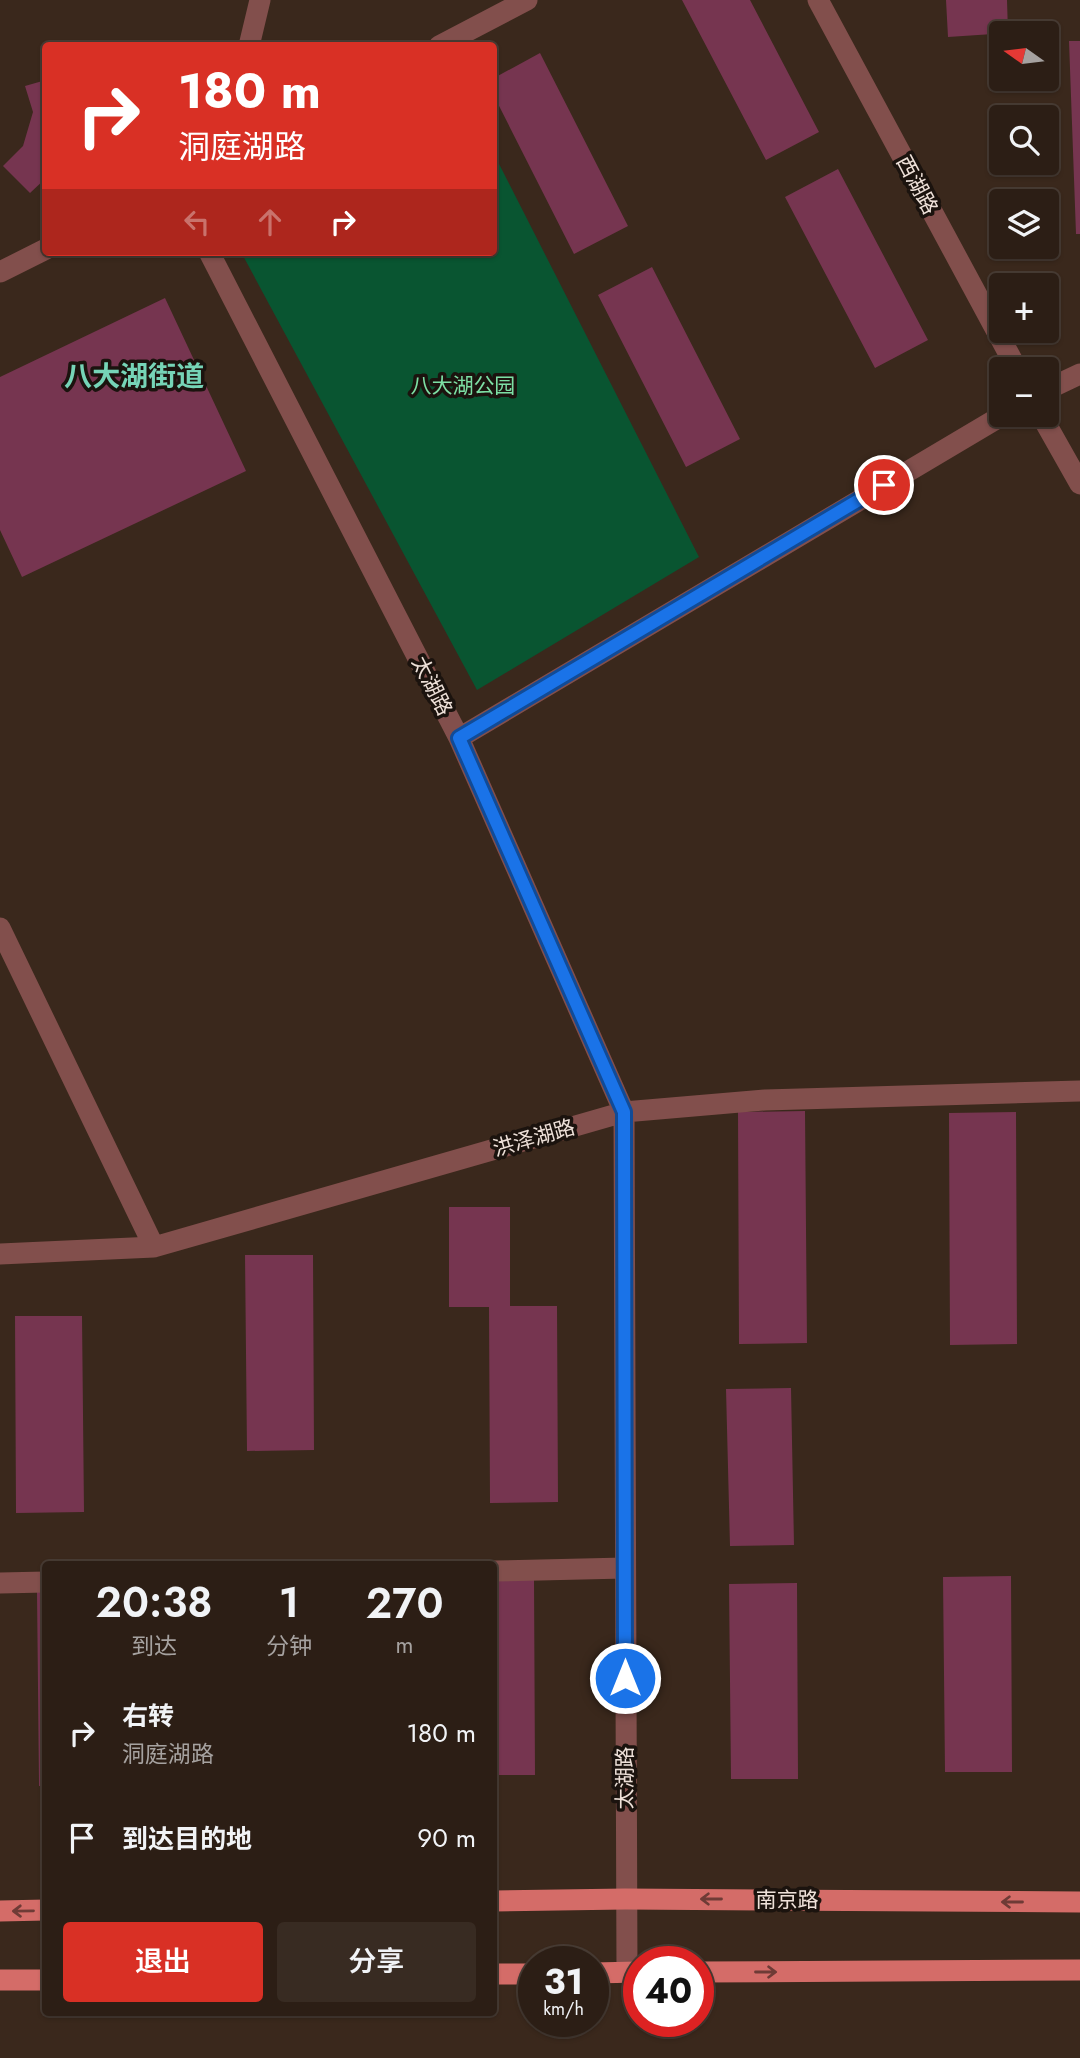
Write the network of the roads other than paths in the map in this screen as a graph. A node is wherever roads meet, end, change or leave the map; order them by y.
1 (260, 0) edge
2 (527, 0) edge
3 (817, 0) edge
4 (251, 42) edge
5 (447, 42) edge
6 (42, 251) edge
7 (211, 256) edge
8 (0, 272) edge
9 (1010, 357) edge
10 (1080, 374) edge
11 (1059, 384) edge
12 (989, 423) edge
13 (1048, 427) edge
14 (1080, 484) edge
15 (459, 738) junction
16 (0, 928) edge
17 (1080, 1091) edge
18 (624, 1112) junction
19 (154, 1247) junction
20 (0, 1254) edge
21 (625, 1568) junction
22 (497, 1571) edge
23 (42, 1582) edge
24 (0, 1583) edge
25 (625, 1899) junction
26 (497, 1901) edge
27 (1080, 1902) edge
28 (42, 1910) edge
29 (0, 1911) edge
30 (630, 1946) edge
31 (1080, 1970) edge
32 (714, 1972) edge
33 (518, 1973) edge
34 (497, 1974) edge
35 (0, 1980) edge
36 (42, 1980) edge

1 - 4 street
2 - 5 street
3 - 9 street, 西湖路
6 - 8 street
7 - 15 street, 太湖路
10 - 11 street
12 - 15 street
13 - 14 street
15 - 18 street, 太湖路
16 - 19 street
17 - 18 street, 洪泽湖路
18 - 19 street, 洪泽湖路
18 - 21 street, 太湖路
19 - 20 street, 洪泽湖路
21 - 22 street
21 - 25 street, 太湖路
23 - 24 street
25 - 26 main road, 南京路
27 -> 25 main road, 南京路
25 - 30 street, 太湖路
28 -> 29 main road
32 -> 31 main road
33 - 34 main road
35 - 36 main road

